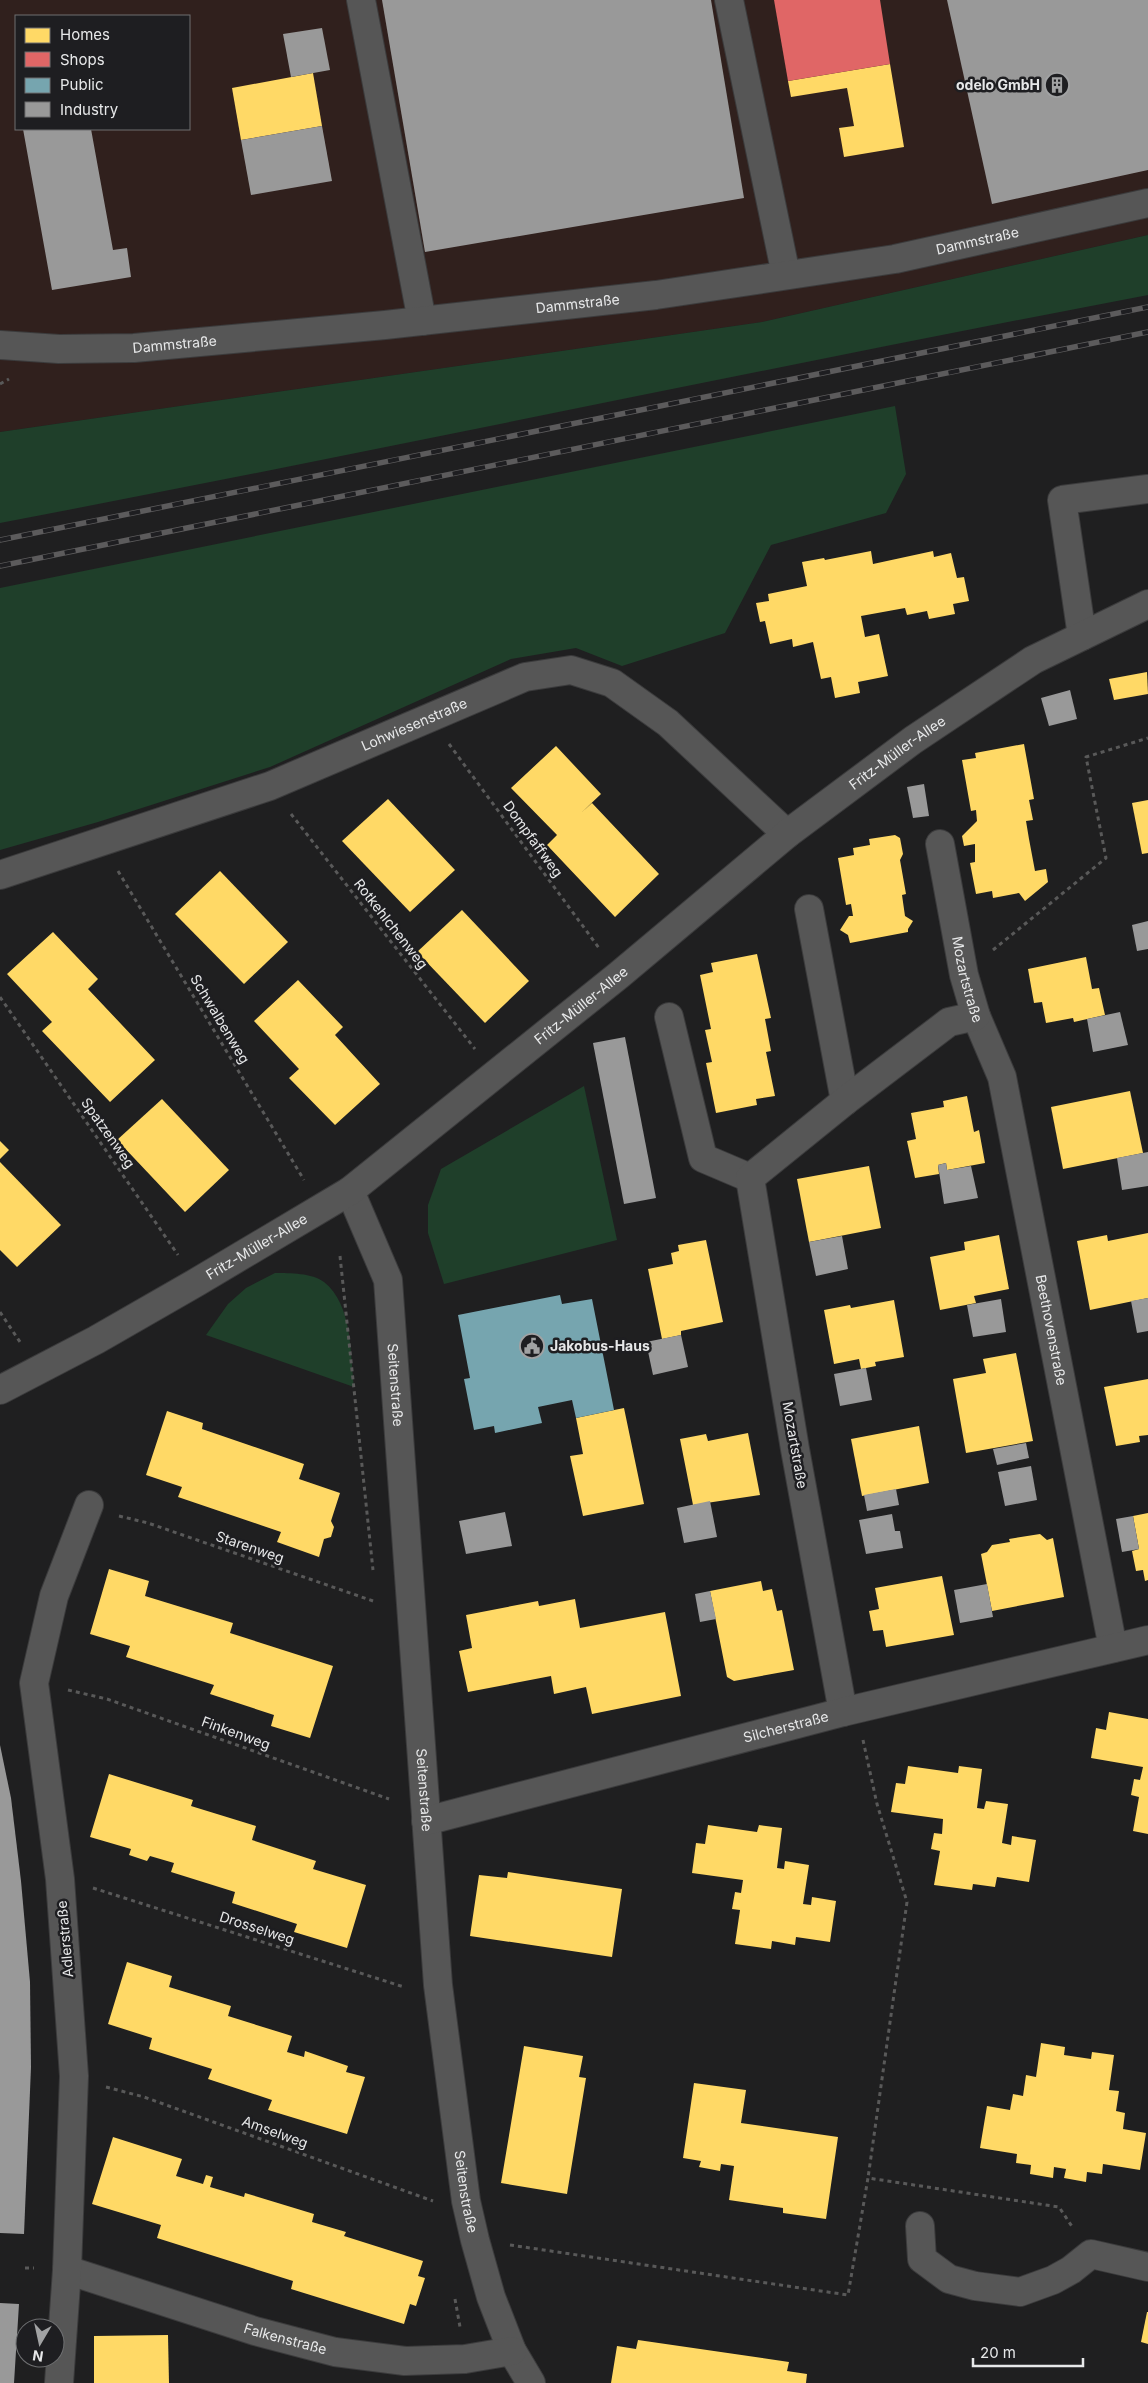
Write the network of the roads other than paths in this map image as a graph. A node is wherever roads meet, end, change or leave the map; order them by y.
1 (361, 0) edge
2 (729, 0) edge
3 (1148, 203) edge
4 (786, 275) junction
5 (422, 321) junction
6 (0, 345) edge
7 (1148, 489) edge
8 (1148, 604) edge
9 (1082, 636) junction
10 (788, 834) junction
11 (940, 844) dead end
12 (0, 875) edge
13 (808, 909) dead end
14 (976, 1016) junction
15 (669, 1017) dead end
16 (845, 1101) junction
17 (750, 1178) junction
18 (350, 1191) junction
19 (0, 1390) edge
20 (89, 1505) dead end
21 (1148, 1640) edge
22 (1113, 1648) junction
23 (850, 1711) junction
24 (426, 1821) junction
25 (920, 2226) dead end
26 (1148, 2267) edge
27 (67, 2270) junction
28 (512, 2351) junction
29 (59, 2383) edge
30 (531, 2383) edge

1 - 5 street
2 - 4 street
3 - 4 street, Dammstraße
4 - 5 street, Dammstraße
5 - 6 street, Dammstraße
7 - 9 street
8 - 9 street, Fritz-Müller-Allee
9 - 10 street, Fritz-Müller-Allee
10 - 12 street, Lohwiesenstraße
10 - 18 street, Fritz-Müller-Allee
11 - 14 street, Mozartstraße
13 - 16 street
14 - 16 street, Mozartstraße
14 - 22 street, Beethovenstraße
15 - 17 street
16 - 17 street, Mozartstraße
17 - 23 street, Mozartstraße
18 - 19 street, Fritz-Müller-Allee
18 - 24 street, Seitenstraße
20 - 27 street, Adlerstraße
21 - 22 street, Silcherstraße
22 - 23 street, Silcherstraße
23 - 24 street, Silcherstraße
24 - 28 street, Seitenstraße
25 - 26 street
27 - 28 street, Falkenstraße
27 - 29 street, Adlerstraße
28 - 30 street, Seitenstraße

